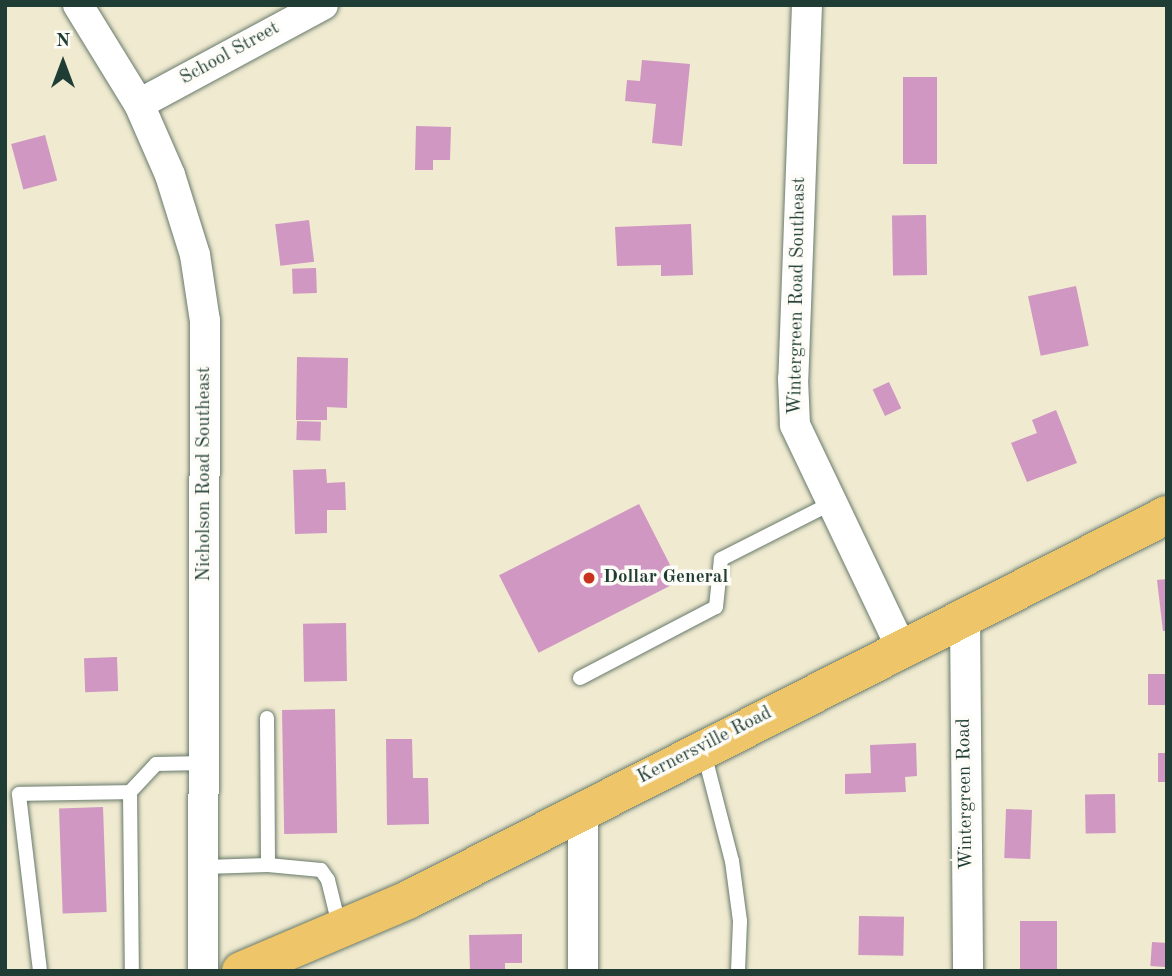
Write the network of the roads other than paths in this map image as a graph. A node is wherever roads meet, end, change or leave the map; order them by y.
1 (78, 5) edge
2 (323, 5) edge
3 (807, 5) edge
4 (139, 104) junction
5 (830, 505) junction
6 (1167, 515) edge
7 (965, 618) junction
8 (901, 647) junction
9 (580, 678) dead end
10 (267, 718) dead end
11 (702, 748) junction
12 (204, 763) junction
13 (130, 792) junction
14 (583, 808) junction
15 (268, 865) junction
16 (204, 867) junction
17 (340, 929) junction
18 (40, 971) edge
19 (132, 971) edge
20 (203, 971) edge
21 (241, 971) edge
22 (583, 971) edge
23 (738, 971) edge
24 (968, 971) edge

1 - 4 street, Nicholson Road Southeast
2 - 4 street, School Street
3 - 5 street, Wintergreen Road Southeast
4 - 12 street, Nicholson Road Southeast
5 - 8 street, Wintergreen Road Southeast
5 - 9 lane
6 - 7 main road, Kernersville Road
7 - 8 main road, Kernersville Road
7 - 24 street, Wintergreen Road
8 - 11 main road, Kernersville Road
10 - 15 lane
11 - 14 main road, Kernersville Road
11 - 23 lane
12 - 13 lane
12 - 16 street, Nicholson Road Southeast
13 - 18 lane
13 - 19 lane
14 - 17 main road, Kernersville Road
14 - 22 street
15 - 16 lane
15 - 17 lane
16 - 20 street, Nicholson Road Southeast
17 - 21 main road, Kernersville Road

